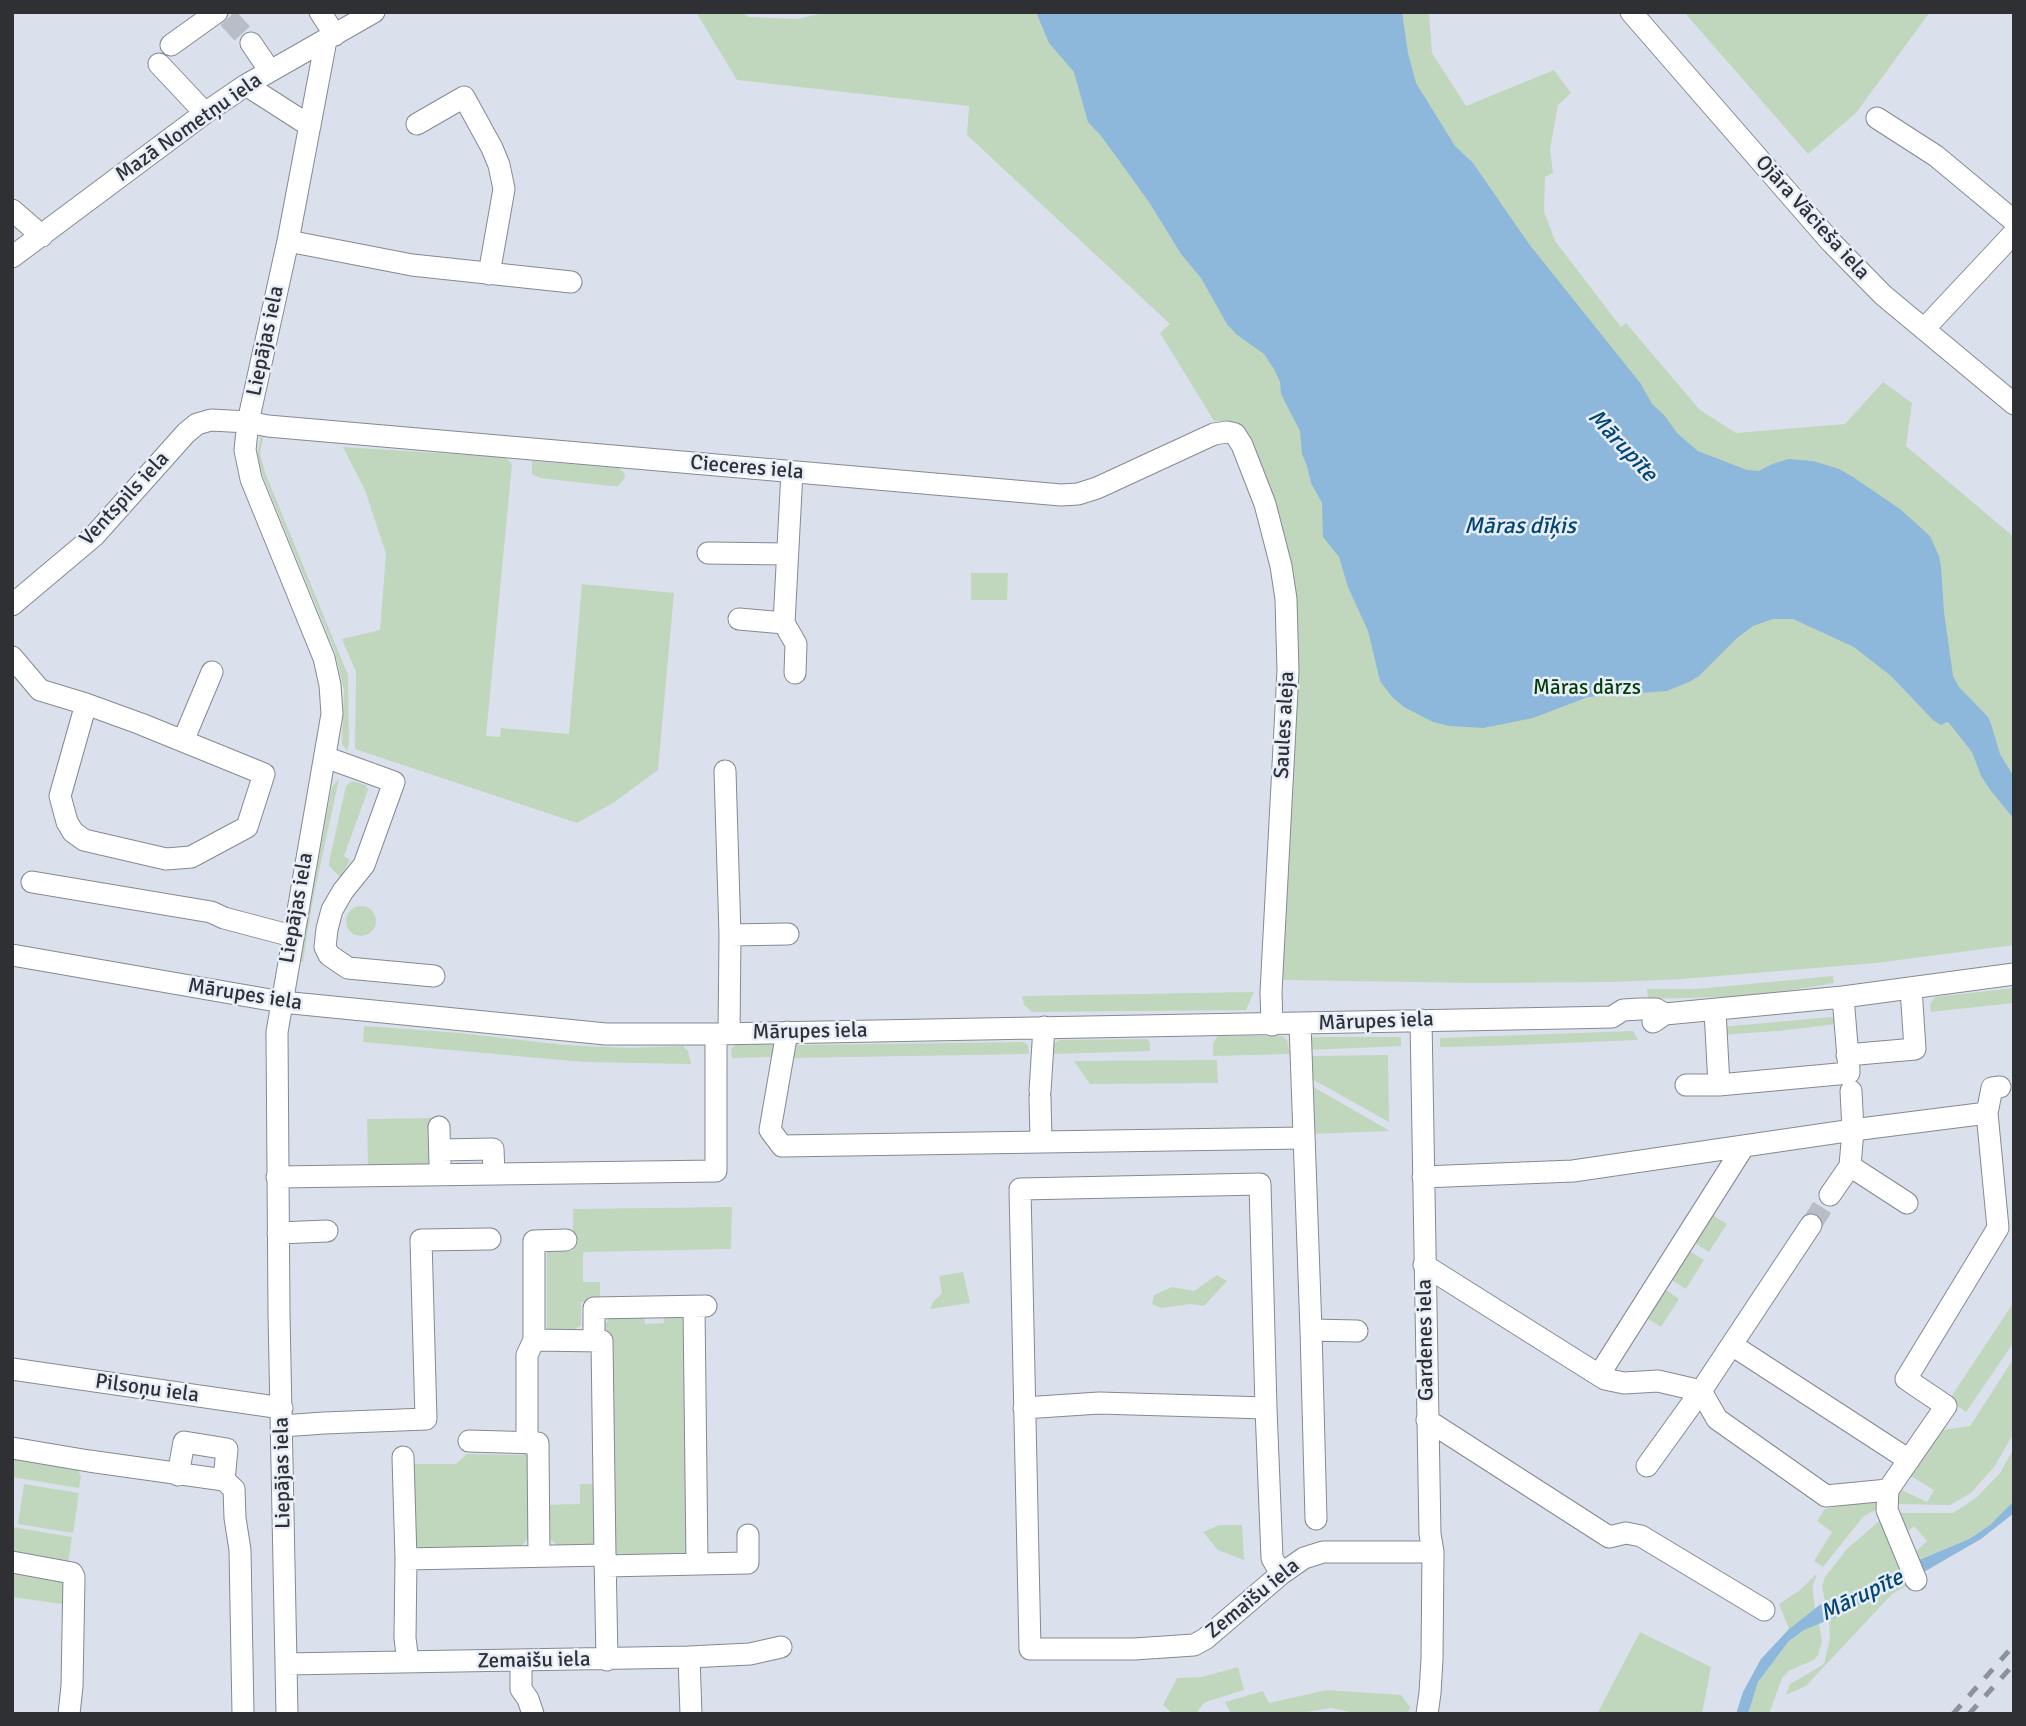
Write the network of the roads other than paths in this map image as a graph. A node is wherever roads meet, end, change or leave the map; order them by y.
1 (320, 12) edge
2 (374, 12) edge
3 (1631, 12) edge
4 (213, 15) edge
5 (330, 37) junction
6 (251, 43) tunnel mouth
7 (171, 45) dead end
8 (159, 64) dead end
9 (270, 71) junction
10 (246, 85) junction
11 (205, 113) junction
12 (1877, 118) dead end
13 (417, 124) dead end
14 (310, 126) junction
15 (12, 210) edge
16 (2014, 221) edge
17 (2014, 233) edge
18 (42, 236) junction
19 (288, 241) junction
20 (12, 257) edge
21 (489, 274) junction
22 (571, 282) dead end
23 (1925, 328) junction
24 (2014, 404) edge
25 (248, 422) junction
26 (1235, 434) joint
27 (792, 472) junction
28 (708, 553) dead end
29 (787, 554) junction
30 (12, 605) edge
31 (739, 620) dead end
32 (785, 624) junction
33 (12, 657) edge
34 (212, 672) dead end
35 (794, 673) dead end
36 (86, 704) junction
37 (183, 741) junction
38 (325, 757) junction
39 (725, 771) dead end
40 (32, 882) dead end
41 (788, 934) dead end
42 (730, 935) junction
43 (292, 936) junction
44 (12, 955) edge
45 (2014, 974) edge
46 (434, 976) dead end
47 (1911, 988) junction
48 (1843, 997) junction
49 (282, 1002) junction
50 (1715, 1011) junction
51 (1421, 1020) junction
52 (1300, 1024) junction
53 (1272, 1025) junction
54 (1044, 1027) junction
55 (787, 1032) junction
56 (722, 1034) junction
57 (1849, 1075) junction
58 (1686, 1085) dead end
59 (1719, 1085) junction
60 (2006, 1086) edge
61 (1987, 1113) junction
62 (439, 1127) dead end
63 (1853, 1130) junction
64 (1303, 1138) junction
65 (1041, 1141) junction
66 (1744, 1146) junction
67 (440, 1150) junction
68 (1850, 1166) junction
69 (494, 1173) junction
70 (440, 1174) junction
71 (277, 1177) junction
72 (1423, 1177) junction
73 (1830, 1195) tunnel mouth
74 (1907, 1203) dead end
75 (1811, 1225) tunnel mouth
76 (327, 1231) dead end
77 (278, 1233) junction
78 (489, 1239) dead end
79 (566, 1240) dead end
80 (1424, 1265) junction
81 (1311, 1330) junction
82 (1357, 1331) dead end
83 (534, 1340) junction
84 (594, 1341) junction
85 (1732, 1345) junction
86 (12, 1369) edge
87 (1600, 1375) junction
88 (1701, 1391) junction
89 (1024, 1408) junction
90 (1266, 1408) junction
91 (282, 1417) junction
92 (1427, 1420) junction
93 (469, 1441) dead end
94 (527, 1443) junction
95 (12, 1448) edge
96 (402, 1457) dead end
97 (1909, 1460) junction
98 (1647, 1466) dead end
99 (178, 1475) junction
100 (223, 1480) junction
101 (1888, 1490) junction
102 (1315, 1518) dead end
103 (748, 1535) dead end
104 (1433, 1552) junction
105 (539, 1556) junction
106 (405, 1559) junction
107 (605, 1561) junction
108 (12, 1562) edge
109 (697, 1563) junction
110 (1281, 1574) junction
111 (1916, 1580) dead end
112 (1764, 1609) dead end
113 (781, 1647) dead end
114 (690, 1657) junction
115 (607, 1660) junction
116 (521, 1661) junction
117 (408, 1662) junction
118 (286, 1664) junction
119 (69, 1714) edge
120 (243, 1714) edge
121 (287, 1714) edge
122 (533, 1714) edge
123 (691, 1714) edge
124 (1427, 1714) edge

1 - 5 street
2 - 5 street, Mazā Nometņu iela
3 - 23 street, Ojāra Vācieša iela
4 - 7 street
5 - 9 street, Mazā Nometņu iela
5 - 14 street, Liepājas iela
6 - 9 street
8 - 11 street
9 - 10 street, Mazā Nometņu iela
10 - 11 street, Mazā Nometņu iela
10 - 14 street
11 - 18 street, Mazā Nometņu iela
12 - 16 street
13 - 21 street
14 - 19 street, Liepājas iela
15 - 18 street
17 - 23 street
18 - 20 street, Mazā Nometņu iela
19 - 21 street
19 - 25 street, Liepājas iela
21 - 22 street
23 - 24 street, Ojāra Vācieša iela
25 - 27 street, Cieceres iela
25 - 30 street, Ventspils iela
25 - 38 street, Liepājas iela
26 - 27 street, Cieceres iela
26 - 53 street, Saules aleja
27 - 29 street
28 - 29 street
29 - 32 street
31 - 32 street
32 - 35 street
33 - 36 street
34 - 37 street
36 - 37 street
36 - 37 street
38 - 43 street, Liepājas iela
38 - 46 street
39 - 42 street
40 - 43 street
41 - 42 street
42 - 56 street
43 - 49 street, Liepājas iela
44 - 49 street, Mārupes iela
45 - 47 street, Mārupes iela
47 - 48 street, Mārupes iela
47 - 57 street
48 - 50 street, Mārupes iela
48 - 57 street
49 - 56 street, Mārupes iela
49 - 71 street, Liepājas iela
50 - 51 street, Mārupes iela
50 - 59 street
51 - 52 street, Mārupes iela
51 - 72 street, Gardenes iela
52 - 53 street, Mārupes iela
52 - 64 street
53 - 54 street, Mārupes iela
54 - 55 street, Mārupes iela
54 - 65 street
55 - 56 street, Mārupes iela
55 - 65 street
56 - 69 street
57 - 59 street
57 - 63 street
58 - 59 street
60 - 61 street
61 - 63 street
61 - 97 street
62 - 67 street
63 - 66 street
63 - 68 street
64 - 65 street
64 - 81 street
66 - 72 street
66 - 87 street
67 - 69 street
67 - 70 street
68 - 73 street
68 - 74 street
69 - 70 street
70 - 71 street
71 - 77 street, Liepājas iela
72 - 80 street, Gardenes iela
75 - 85 street
76 - 77 street
77 - 91 street, Liepājas iela
78 - 91 street, Pilsoņu iela
79 - 83 street
80 - 87 street
80 - 92 street, Gardenes iela
81 - 82 street
81 - 102 street
83 - 84 street
83 - 94 street
84 - 107 street
84 - 109 street
85 - 88 street
85 - 97 street
86 - 91 street, Pilsoņu iela
87 - 88 street
88 - 98 street
88 - 101 street
89 - 90 street
89 - 90 street
89 - 110 street, Zemaišu iela
90 - 110 street
91 - 118 street, Liepājas iela
92 - 104 street, Gardenes iela
92 - 112 street
93 - 94 street
94 - 105 street
95 - 99 street
96 - 106 street
97 - 101 street
99 - 100 street
99 - 100 street
100 - 120 street
101 - 111 street
103 - 109 street
104 - 110 street, Zemaišu iela
104 - 124 street, Gardenes iela
105 - 106 street
105 - 107 street
106 - 117 street
107 - 109 street
107 - 115 street
108 - 119 street
113 - 114 street, Zemaišu iela
114 - 115 street, Zemaišu iela
114 - 123 street
115 - 116 street, Zemaišu iela
116 - 117 street, Zemaišu iela
116 - 122 street
117 - 118 street, Zemaišu iela
118 - 121 street, Liepājas iela

